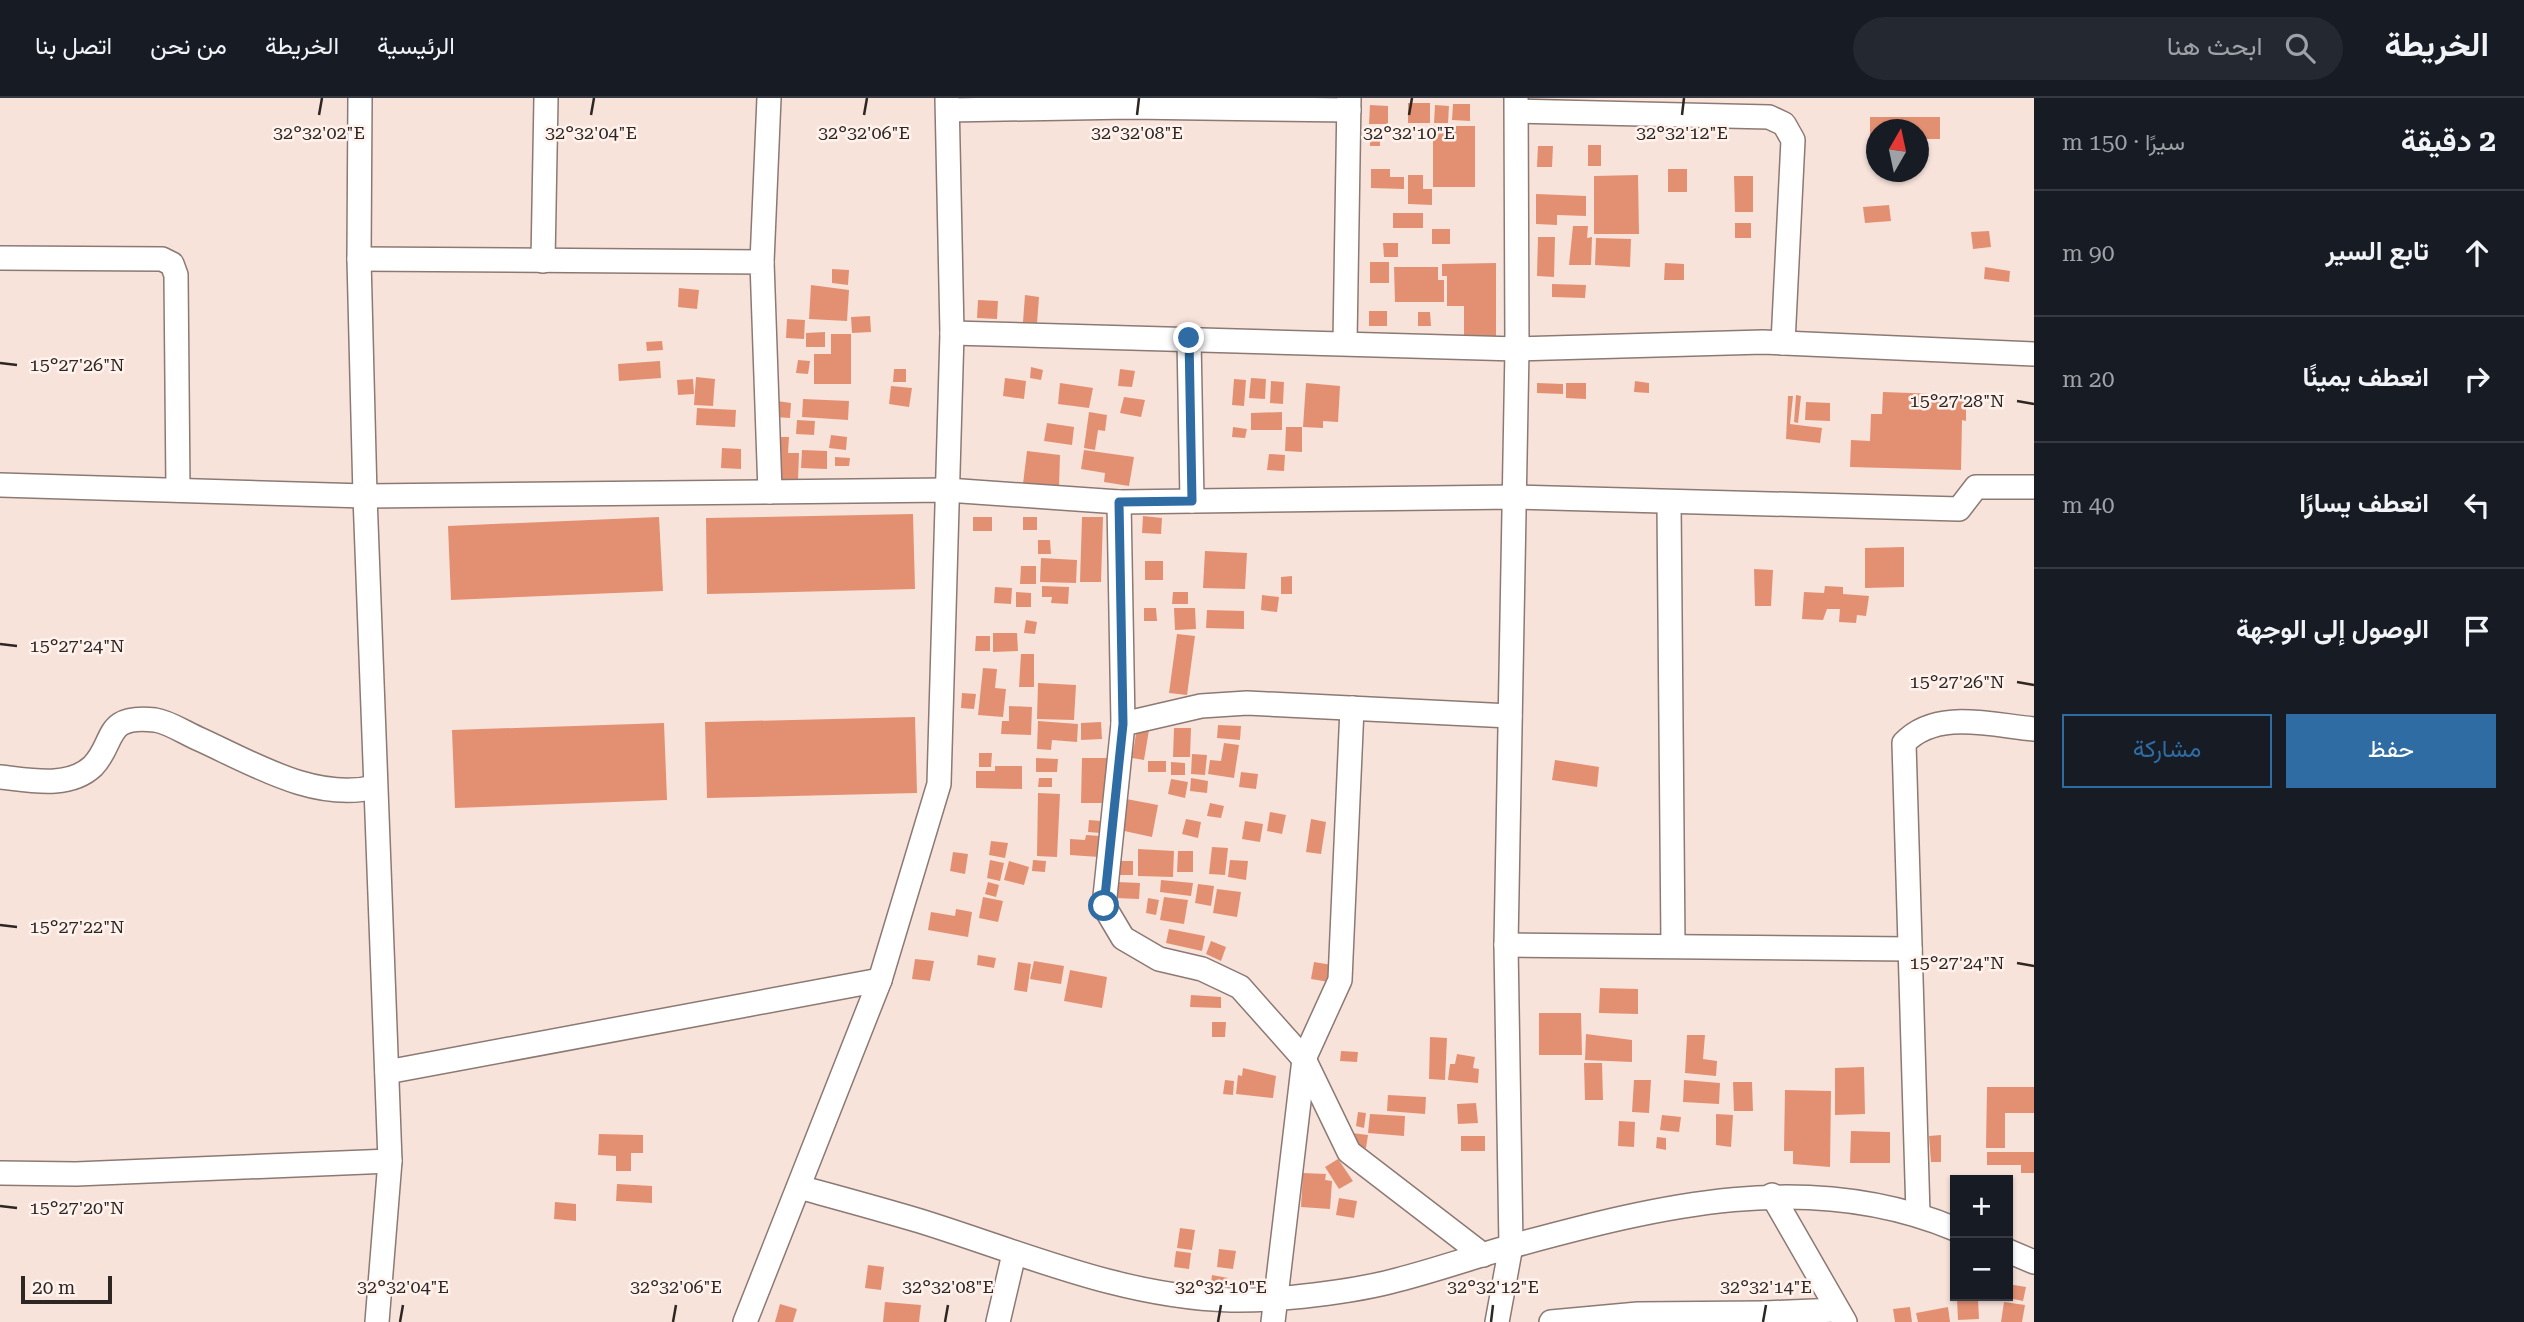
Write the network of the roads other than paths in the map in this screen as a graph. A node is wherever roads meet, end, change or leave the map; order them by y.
1 (360, 98) edge
2 (547, 98) edge
3 (769, 98) edge
4 (1130, 102) edge
5 (948, 104) edge
6 (1349, 104) edge
7 (1517, 104) edge
8 (1687, 106) edge
9 (0, 258) edge
10 (359, 259) junction
11 (543, 261) junction
12 (762, 262) junction
13 (952, 333) junction
14 (1189, 338) junction
15 (1345, 342) junction
16 (1783, 343) junction
17 (1517, 349) junction
18 (2034, 354) edge
19 (0, 485) edge
20 (2034, 487) edge
21 (178, 491) junction
22 (947, 491) junction
23 (770, 492) junction
24 (365, 496) junction
25 (1514, 497) junction
26 (1192, 501) junction
27 (1119, 502) junction
28 (1670, 503) junction
29 (1352, 708) junction
30 (1510, 716) junction
31 (1123, 724) junction
32 (2034, 729) edge
33 (0, 777) edge
34 (375, 787) junction
35 (1506, 945) junction
36 (1674, 945) junction
37 (1910, 948) junction
38 (880, 981) junction
39 (1304, 1059) junction
40 (387, 1072) junction
41 (390, 1161) junction
42 (0, 1173) edge
43 (799, 1187) junction
44 (1772, 1195) junction
45 (1918, 1214) junction
46 (1950, 1227) edge
47 (1511, 1247) junction
48 (2013, 1253) edge
49 (1014, 1254) junction
50 (1483, 1255) junction
51 (2034, 1262) edge
52 (1277, 1298) junction
53 (1841, 1316) edge
54 (1766, 1317) edge
55 (1499, 1321) edge
56 (377, 1322) edge
57 (745, 1322) edge
58 (998, 1322) edge
59 (1273, 1322) edge
60 (1551, 1322) edge

1 - 10 street
2 - 11 street
3 - 12 street
4 - 5 street
4 - 6 street
5 - 13 street
6 - 15 street
7 - 8 street
7 - 17 street
8 - 16 street
9 - 21 street
10 - 11 street
10 - 24 street
11 - 12 street
12 - 23 street
13 - 14 street
13 - 22 street
14 - 15 street
14 - 26 street
15 - 17 street
16 - 17 street
16 - 18 street
17 - 25 street
19 - 21 street
20 - 28 street
21 - 24 street
22 - 23 street
22 - 27 street
22 - 38 street
23 - 24 street
24 - 34 street
25 - 26 street
25 - 28 street
25 - 30 street
26 - 27 street
27 - 31 street
28 - 36 street
29 - 30 street
29 - 31 street
29 - 39 street
30 - 35 street
31 - 39 street
32 - 37 street
33 - 34 street
34 - 40 street
35 - 36 street
35 - 47 street
36 - 37 street
37 - 45 street
38 - 40 street
38 - 43 street
39 - 50 street
39 - 52 street
40 - 41 street
41 - 42 street
41 - 56 street
43 - 49 street
43 - 57 street
44 - 45 street
44 - 47 street
44 - 53 street
45 - 46 street
47 - 50 street
47 - 55 street
48 - 51 street
49 - 52 street
49 - 58 street
50 - 52 street
52 - 59 street
53 - 54 street
54 - 60 street

